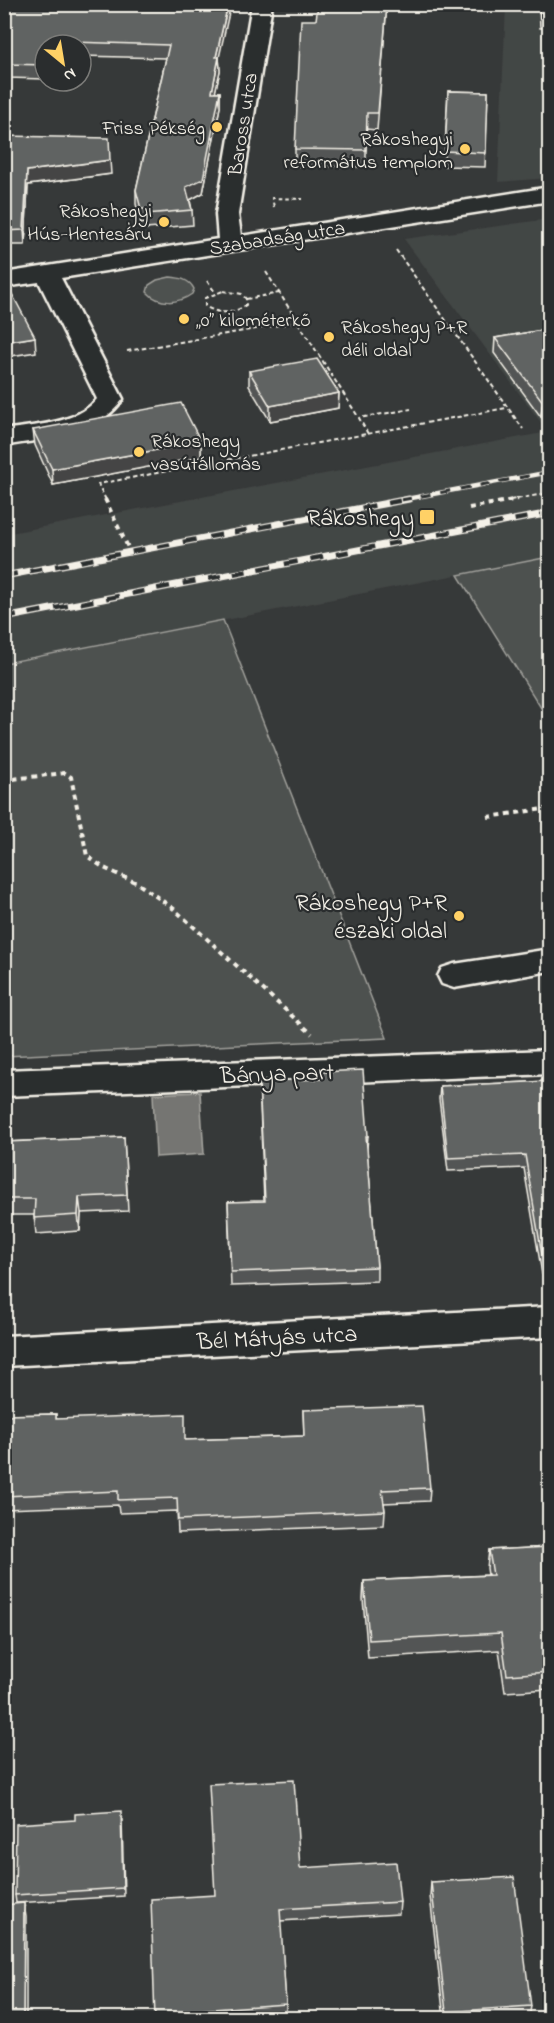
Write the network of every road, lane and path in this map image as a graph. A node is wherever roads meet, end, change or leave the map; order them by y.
1 (262, 4) edge
2 (549, 194) edge
3 (230, 244) junction
4 (394, 247) dead end
5 (261, 265) dead end
6 (47, 273) junction
7 (4, 280) edge
8 (279, 293) junction
9 (246, 299) junction
10 (231, 313) junction
11 (297, 322) junction
12 (243, 331) junction
13 (127, 351) dead end
14 (506, 408) junction
15 (411, 409) dead end
16 (359, 418) junction
17 (523, 429) dead end
18 (368, 434) junction
19 (4, 438) edge
20 (549, 493) edge
21 (469, 508) dead end
22 (133, 558) dead end
23 (4, 780) edge
24 (549, 808) edge
25 (488, 817) dead end
26 (549, 960) edge
27 (454, 976) dead end
28 (549, 1062) edge
29 (349, 1070) junction
30 (4, 1083) edge
31 (549, 1322) edge
32 (4, 1351) edge

1 - 3 street, Baross utca
2 - 3 street, Szabadság utca
3 - 6 street, Szabadság utca
4 - 14 path
5 - 8 path
6 - 7 street, Szabadság utca
6 - 19 street
8 - 9 path
8 - 11 path
9 - 10 path
9 - 10 path
10 - 12 path
11 - 12 path
11 - 16 path
12 - 13 path
14 - 17 path
14 - 18 path
15 - 16 path
16 - 18 path
18 - 22 path
20 - 21 path
23 - 29 path
24 - 25 path
26 - 27 street
28 - 29 street, Bánya part
29 - 30 street, Bánya part
31 - 32 street, Bél Mátyás utca

